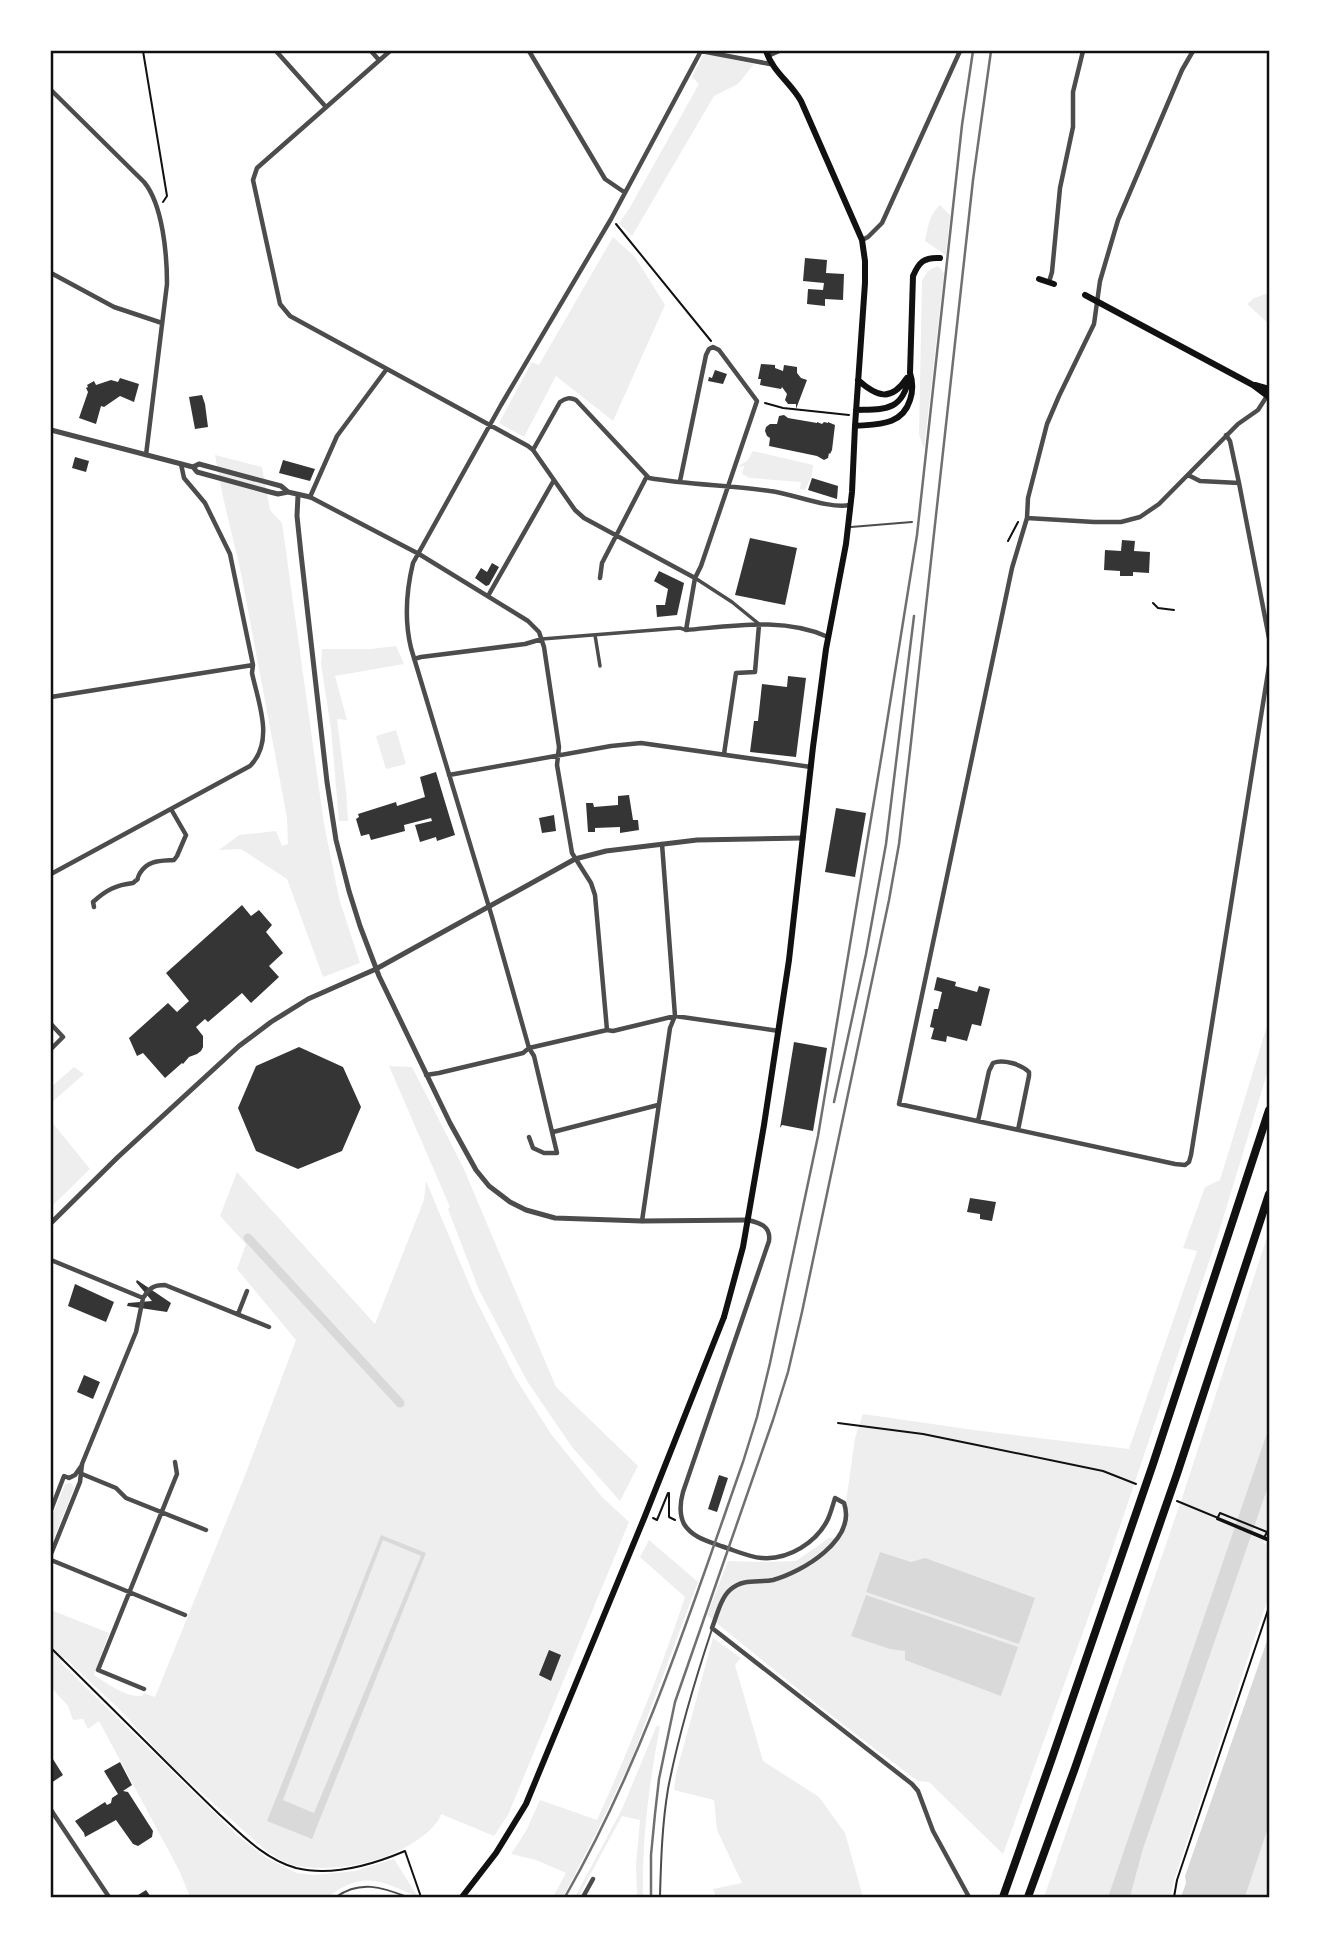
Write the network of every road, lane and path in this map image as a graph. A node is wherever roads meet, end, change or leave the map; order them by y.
1 (143, 51) edge
2 (277, 51) edge
3 (371, 51) edge
4 (390, 51) edge
5 (529, 51) edge
6 (701, 51) edge
7 (779, 51) edge
8 (960, 51) edge
9 (1083, 51) edge
10 (1193, 51) edge
11 (768, 57) edge
12 (379, 60) junction
13 (51, 90) edge
14 (327, 107) junction
15 (624, 192) junction
16 (158, 212) junction
17 (611, 219) junction
18 (862, 240) junction
19 (940, 258) dead end
20 (51, 273) edge
21 (1039, 279) dead end
22 (1051, 283) joint
23 (1085, 295) dead end
24 (1097, 301) junction
25 (162, 323) junction
26 (719, 350) junction
27 (386, 370) junction
28 (910, 373) junction
29 (858, 380) junction
30 (1268, 394) edge
31 (757, 401) junction
32 (855, 413) junction
33 (490, 426) junction
34 (855, 426) junction
35 (51, 430) edge
36 (1226, 435) junction
37 (533, 450) junction
38 (146, 455) junction
39 (181, 464) junction
40 (1188, 475) junction
41 (647, 476) junction
42 (554, 480) junction
43 (680, 481) junction
44 (1239, 483) junction
45 (728, 487) junction
46 (298, 495) junction
47 (310, 497) junction
48 (850, 505) junction
49 (1027, 518) junction
50 (912, 522) dead end
51 (849, 527) junction
52 (616, 536) junction
53 (1008, 541) dead end
54 (419, 554) junction
55 (600, 578) dead end
56 (695, 578) junction
57 (488, 596) junction
58 (1153, 603) dead end
59 (1174, 610) dead end
60 (759, 625) junction
61 (686, 630) junction
62 (596, 635) junction
63 (828, 637) junction
64 (1269, 638) edge
65 (542, 639) junction
66 (414, 659) junction
67 (253, 665) junction
68 (600, 666) dead end
69 (1269, 666) edge
70 (51, 697) edge
71 (724, 754) junction
72 (558, 755) junction
73 (811, 767) junction
74 (449, 775) junction
75 (171, 809) junction
76 (803, 838) junction
77 (662, 844) junction
78 (575, 859) junction
79 (51, 874) edge
80 (94, 907) dead end
81 (489, 908) junction
82 (376, 969) junction
83 (675, 1016) junction
84 (51, 1024) edge
85 (607, 1030) junction
86 (779, 1031) junction
87 (530, 1048) junction
88 (51, 1049) edge
89 (426, 1074) junction
90 (658, 1105) junction
91 (1269, 1110) edge
92 (978, 1121) junction
93 (1018, 1130) junction
94 (553, 1132) junction
95 (529, 1137) dead end
96 (1269, 1194) edge
97 (748, 1220) junction
98 (51, 1222) edge
99 (642, 1222) junction
100 (51, 1260) edge
101 (247, 1292) dead end
102 (143, 1298) junction
103 (238, 1314) junction
104 (269, 1327) dead end
105 (838, 1423) dead end
106 (175, 1462) dead end
107 (82, 1464) junction
108 (82, 1474) junction
109 (1143, 1486) dead end
110 (1167, 1497) dead end
111 (51, 1510) edge
112 (161, 1512) junction
113 (645, 1514) junction
114 (673, 1519) dead end
115 (206, 1530) dead end
116 (1264, 1537) junction
117 (1269, 1540) edge
118 (51, 1554) edge
119 (51, 1560) edge
120 (129, 1592) junction
121 (1269, 1607) edge
122 (185, 1615) dead end
123 (712, 1628) junction
124 (51, 1648) edge
125 (144, 1689) dead end
126 (51, 1810) edge
127 (53, 1818) edge
128 (593, 1879) dead end
129 (660, 1896) edge
130 (109, 1897) edge
131 (337, 1897) edge
132 (407, 1897) edge
133 (421, 1897) edge
134 (461, 1897) edge
135 (583, 1897) edge
136 (969, 1897) edge
137 (1003, 1897) edge
138 (1028, 1897) edge
139 (1174, 1897) edge

1 - 16 path
2 - 14 street
3 - 12 street
4 - 12 street
5 - 15 street
6 - 11 street
6 - 15 street
7 - 11 street
8 - 18 street
9 - 22 street
10 - 24 street
11 - 18 main road
12 - 14 street
13 - 16 street
14 - 27 street
15 - 17 street
16 - 25 street
17 - 26 path
17 - 33 street
18 - 29 main road
19 - 28 main road
20 - 25 street
21 - 22 main road
23 - 24 main road
24 - 30 main road
24 - 49 street
25 - 38 street
26 - 31 street
26 - 43 street
27 - 33 street
27 - 47 street
28 - 29 main road
28 - 32 main road
28 - 34 main road
29 - 32 main road
30 - 36 street
31 - 32 path
31 - 45 street
32 - 34 main road
33 - 37 street
33 - 54 street
34 - 48 main road
35 - 38 street
36 - 40 street
36 - 44 street
37 - 41 street
37 - 42 street
38 - 39 street
39 - 46 street
39 - 67 street
40 - 44 street
40 - 49 street
41 - 43 street
41 - 52 street
42 - 52 street
42 - 57 street
43 - 45 street
44 - 64 street
45 - 48 street
45 - 56 street
46 - 47 street
46 - 82 street
47 - 54 street
48 - 51 main road
49 - 53 path
49 - 92 street
50 - 51 lane
51 - 63 main road
52 - 55 street
52 - 56 street
54 - 57 street
54 - 66 street
56 - 60 street
56 - 61 street
57 - 65 street
58 - 59 path
60 - 61 street
60 - 63 street
60 - 71 street
61 - 62 street
62 - 65 street
62 - 68 street
63 - 73 main road
65 - 66 street
65 - 72 street
66 - 74 street
67 - 70 street
67 - 75 street
69 - 93 street
71 - 72 street
71 - 73 street
72 - 74 street
72 - 78 street
73 - 76 main road
74 - 81 street
75 - 79 street
75 - 80 street
76 - 77 street
76 - 86 main road
77 - 78 street
77 - 83 street
78 - 81 street
78 - 85 street
81 - 82 street
81 - 87 street
82 - 89 street
82 - 98 street
83 - 85 street
83 - 86 street
83 - 90 street
84 - 88 street
85 - 87 street
86 - 97 main road
87 - 89 street
87 - 94 street
89 - 99 street
90 - 94 street
90 - 99 street
91 - 137 highway
92 - 93 street
92 - 93 street
94 - 95 street
96 - 138 highway
97 - 99 street
97 - 113 main road
97 - 123 street
100 - 102 street
101 - 103 street
102 - 103 street
102 - 107 street
103 - 104 street
105 - 109 path
106 - 112 street
107 - 108 street
107 - 111 street
108 - 112 street
108 - 118 street
110 - 116 path
112 - 115 street
112 - 120 street
113 - 114 path
113 - 134 main road
116 - 117 path
116 - 117 path
119 - 120 street
120 - 122 street
120 - 125 street
121 - 139 path
123 - 129 lane
123 - 136 street
124 - 133 path
126 - 127 street
127 - 130 street
128 - 135 street
131 - 132 lane

